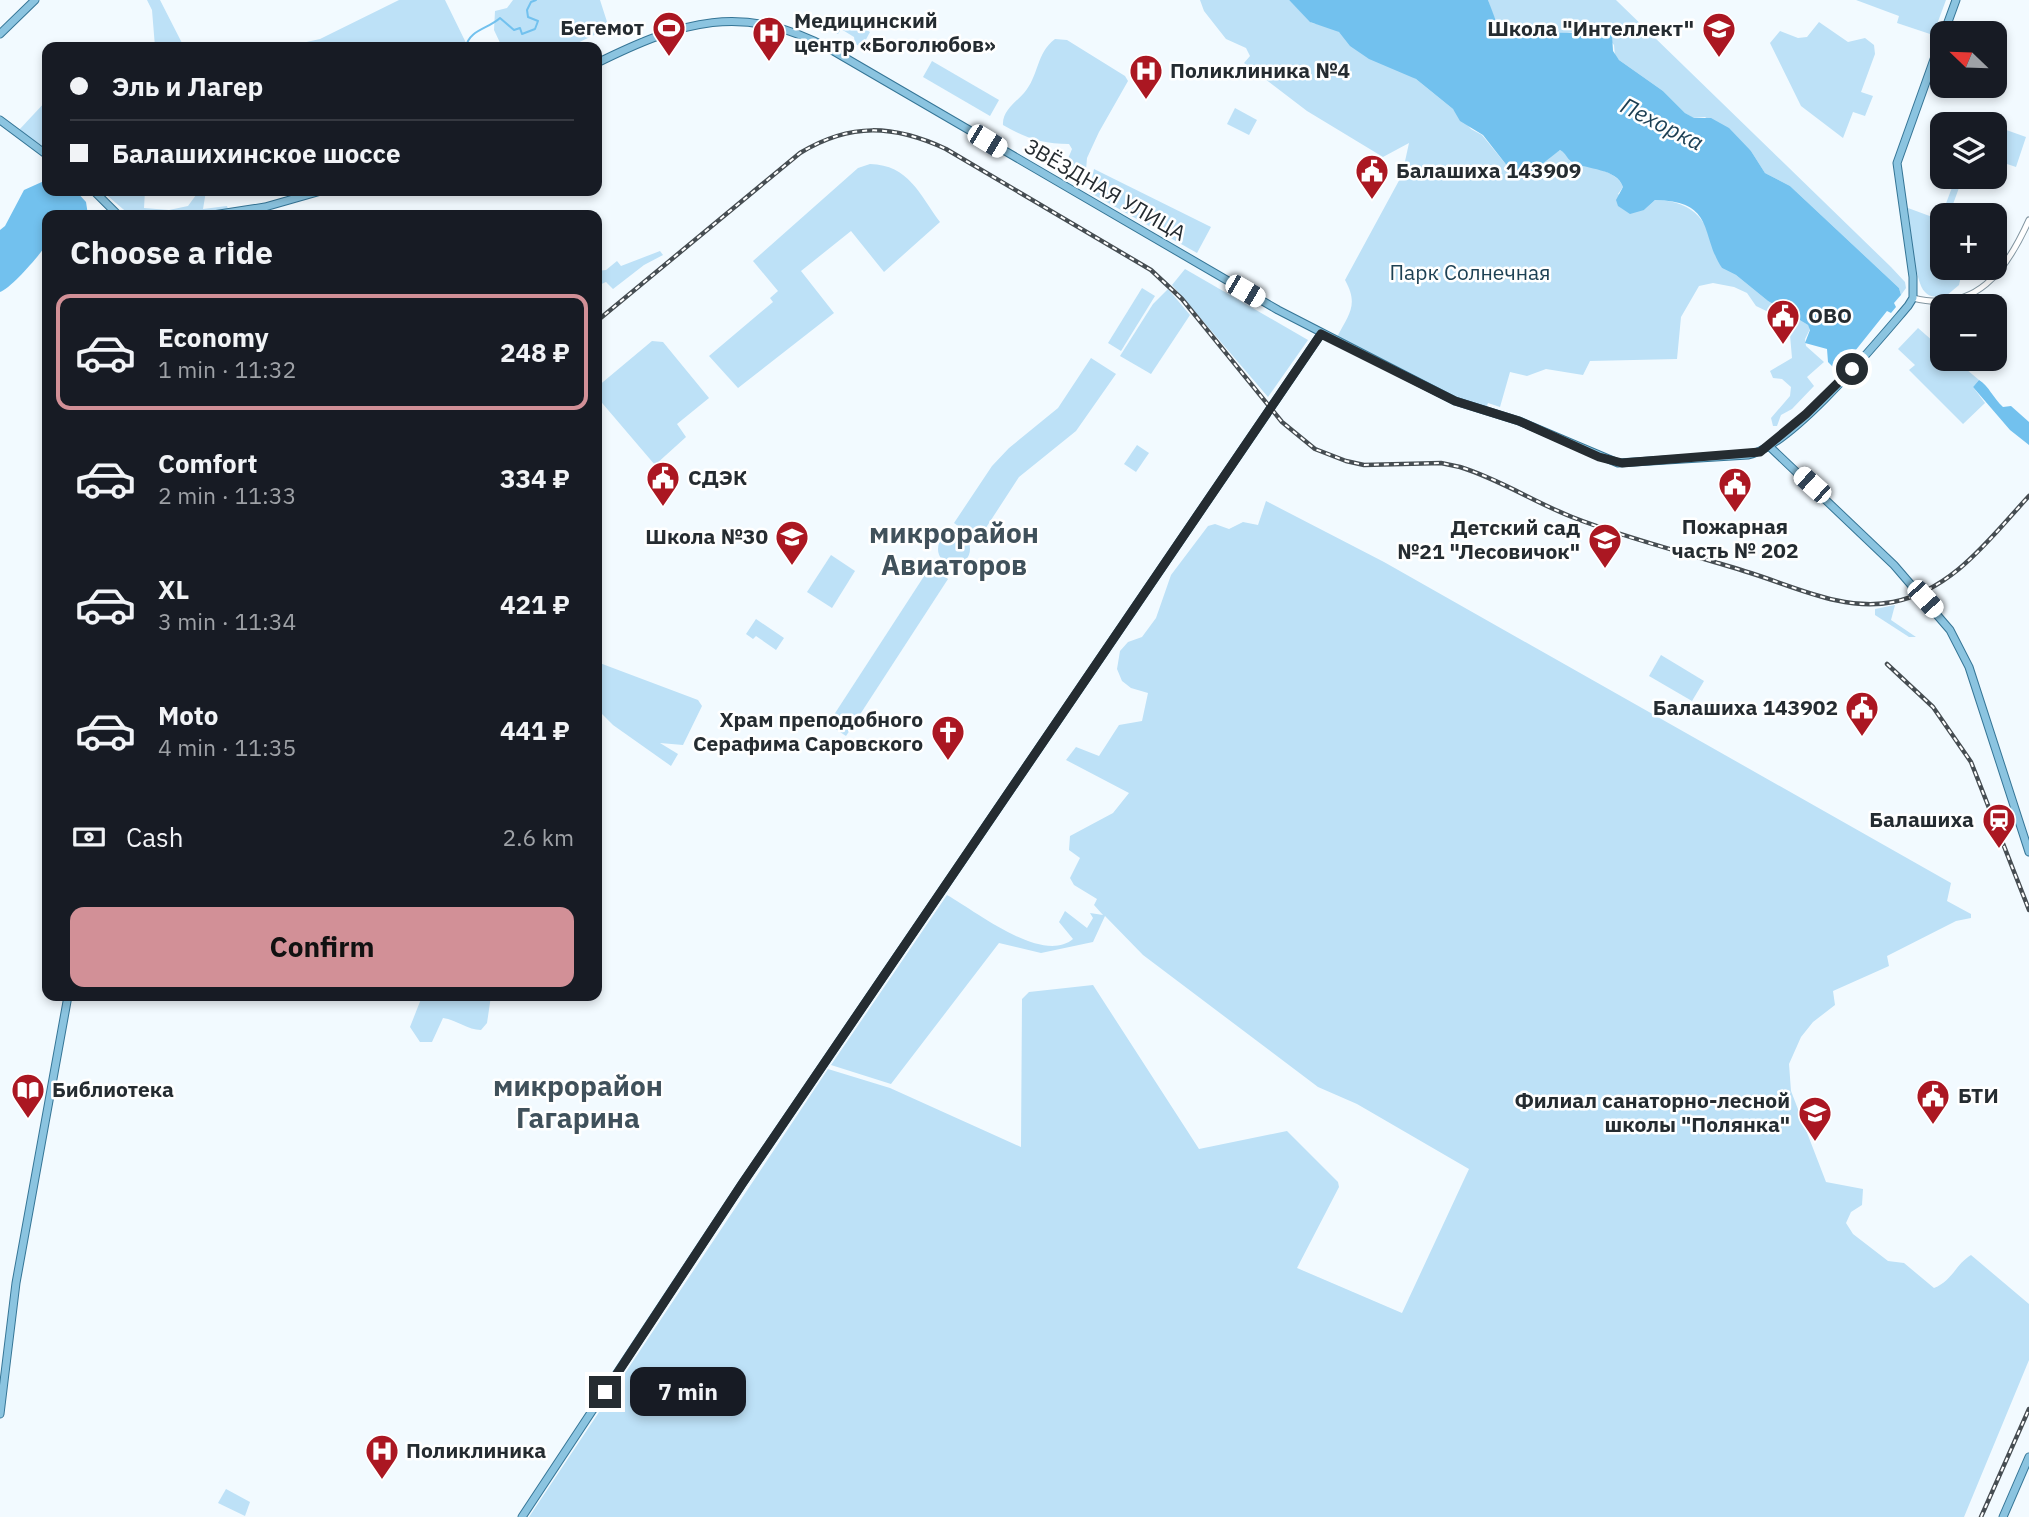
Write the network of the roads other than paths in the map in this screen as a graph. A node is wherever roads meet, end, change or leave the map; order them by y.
1 (35, 0) edge
2 (1956, 0) edge
3 (1948, 21) edge
4 (0, 34) edge
5 (602, 60) edge
6 (1930, 71) edge
7 (0, 120) edge
8 (42, 151) edge
9 (99, 196) edge
10 (304, 196) edge
11 (114, 210) edge
12 (246, 210) edge
13 (2029, 220) edge
14 (1913, 298) junction
15 (1321, 334) junction
16 (1770, 447) junction
17 (2029, 852) edge
18 (67, 1001) edge
19 (0, 1414) edge
20 (2029, 1457) edge
21 (522, 1517) edge
22 (2003, 1517) edge

1 - 4 main road
2 - 3 main road
5 - 15 main road, ЗВЁЗДНАЯ УЛИЦА
6 - 14 main road
7 - 8 main road
9 - 11 main road
10 - 12 main road
13 - 14 street
14 - 16 main road
15 - 16 main road, ЗВЁЗДНАЯ УЛИЦА
15 - 21 main road
16 - 17 main road
18 - 19 main road
20 - 22 main road

